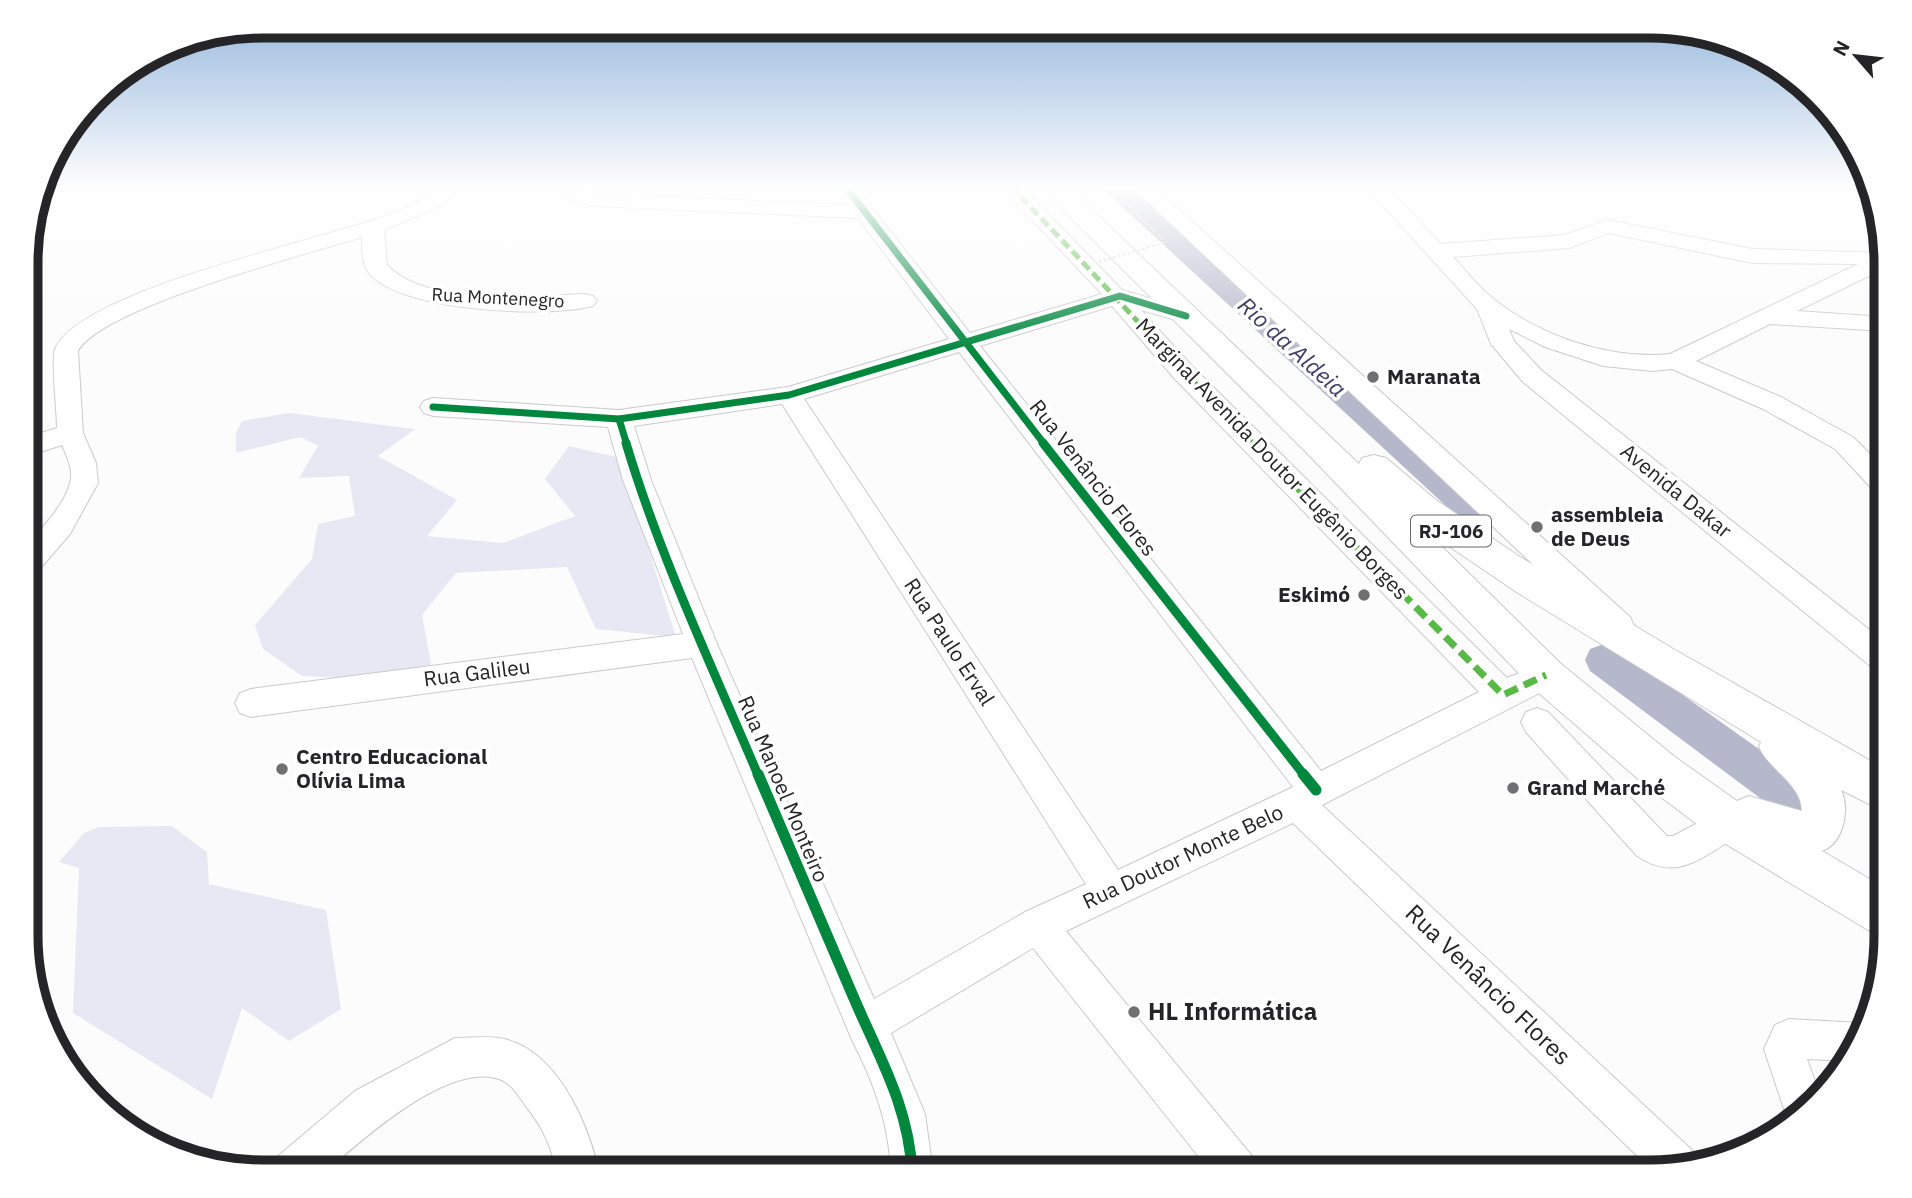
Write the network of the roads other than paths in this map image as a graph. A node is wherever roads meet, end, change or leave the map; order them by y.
1 (327, 242) edge
2 (373, 242) edge
3 (889, 242) edge
4 (1064, 242) edge
5 (1112, 242) edge
6 (1139, 242) edge
7 (1202, 242) edge
8 (1427, 242) edge
9 (1561, 242) edge
10 (1684, 242) edge
11 (1436, 251) junction
12 (1873, 259) edge
13 (1132, 261) junction
14 (1873, 265) edge
15 (1118, 297) junction
16 (585, 301) dead end
17 (1487, 306) junction
18 (1186, 316) junction
19 (1766, 317) junction
20 (1873, 323) edge
21 (965, 343) junction
22 (1675, 361) junction
23 (789, 395) junction
24 (433, 407) dead end
25 (619, 419) junction
26 (70, 433) junction
27 (38, 444) edge
28 (1873, 473) edge
29 (1430, 517) junction
30 (38, 552) edge
31 (702, 644) junction
32 (1873, 650) edge
33 (1658, 661) junction
34 (1546, 675) junction
35 (1503, 695) junction
36 (251, 703) dead end
37 (1537, 722) dead end
38 (1660, 771) junction
39 (1873, 785) edge
40 (1307, 797) junction
41 (1730, 822) junction
42 (1110, 890) junction
43 (1873, 907) edge
44 (1038, 925) junction
45 (866, 1026) junction
46 (1846, 1041) edge
47 (1801, 1100) edge
48 (1670, 1158) edge
49 (1228, 1159) edge
50 (306, 1160) edge
51 (575, 1160) edge
52 (911, 1160) edge

1 - 26 street
2 - 16 street, Rua Montenegro
3 - 21 street, Rua Venâncio Flores
4 - 15 street, Marginal Avenida Doutor Eugênio Borges
5 - 13 highway, RJ-106
6 - 29 highway, RJ-106
7 - 33 street
8 - 11 street
9 - 11 street
10 - 12 street
11 - 17 street
13 - 15 street
13 - 18 highway, RJ-106
14 - 19 street
15 - 18 street
15 - 21 street
15 - 35 street, Marginal Avenida Doutor Eugênio Borges
17 - 22 street
17 - 32 street, Avenida Dakar
18 - 34 highway, RJ-106
19 - 20 street
19 - 22 street
21 - 23 street
21 - 40 street, Rua Venâncio Flores
22 - 28 street
23 - 25 street
23 - 42 street, Rua Paulo Erval
24 - 25 street
25 - 31 street, Rua Manoel Monteiro
26 - 27 street
26 - 30 street
29 - 33 highway, RJ-106
29 - 38 highway
31 - 36 street, Rua Galileu
31 - 45 street, Rua Manoel Monteiro
33 - 39 highway, RJ-106
34 - 35 street
34 - 38 highway, RJ-106
35 - 40 street, Rua Doutor Monte Belo
37 - 41 street
38 - 41 highway, RJ-106
40 - 42 street, Rua Doutor Monte Belo
40 - 48 street, Rua Venâncio Flores
41 - 43 highway, RJ-106
42 - 44 street, Rua Doutor Monte Belo
44 - 45 street, Rua Doutor Monte Belo
44 - 49 street
45 - 52 street, Rua Manoel Monteiro
46 - 47 street
50 - 51 street

